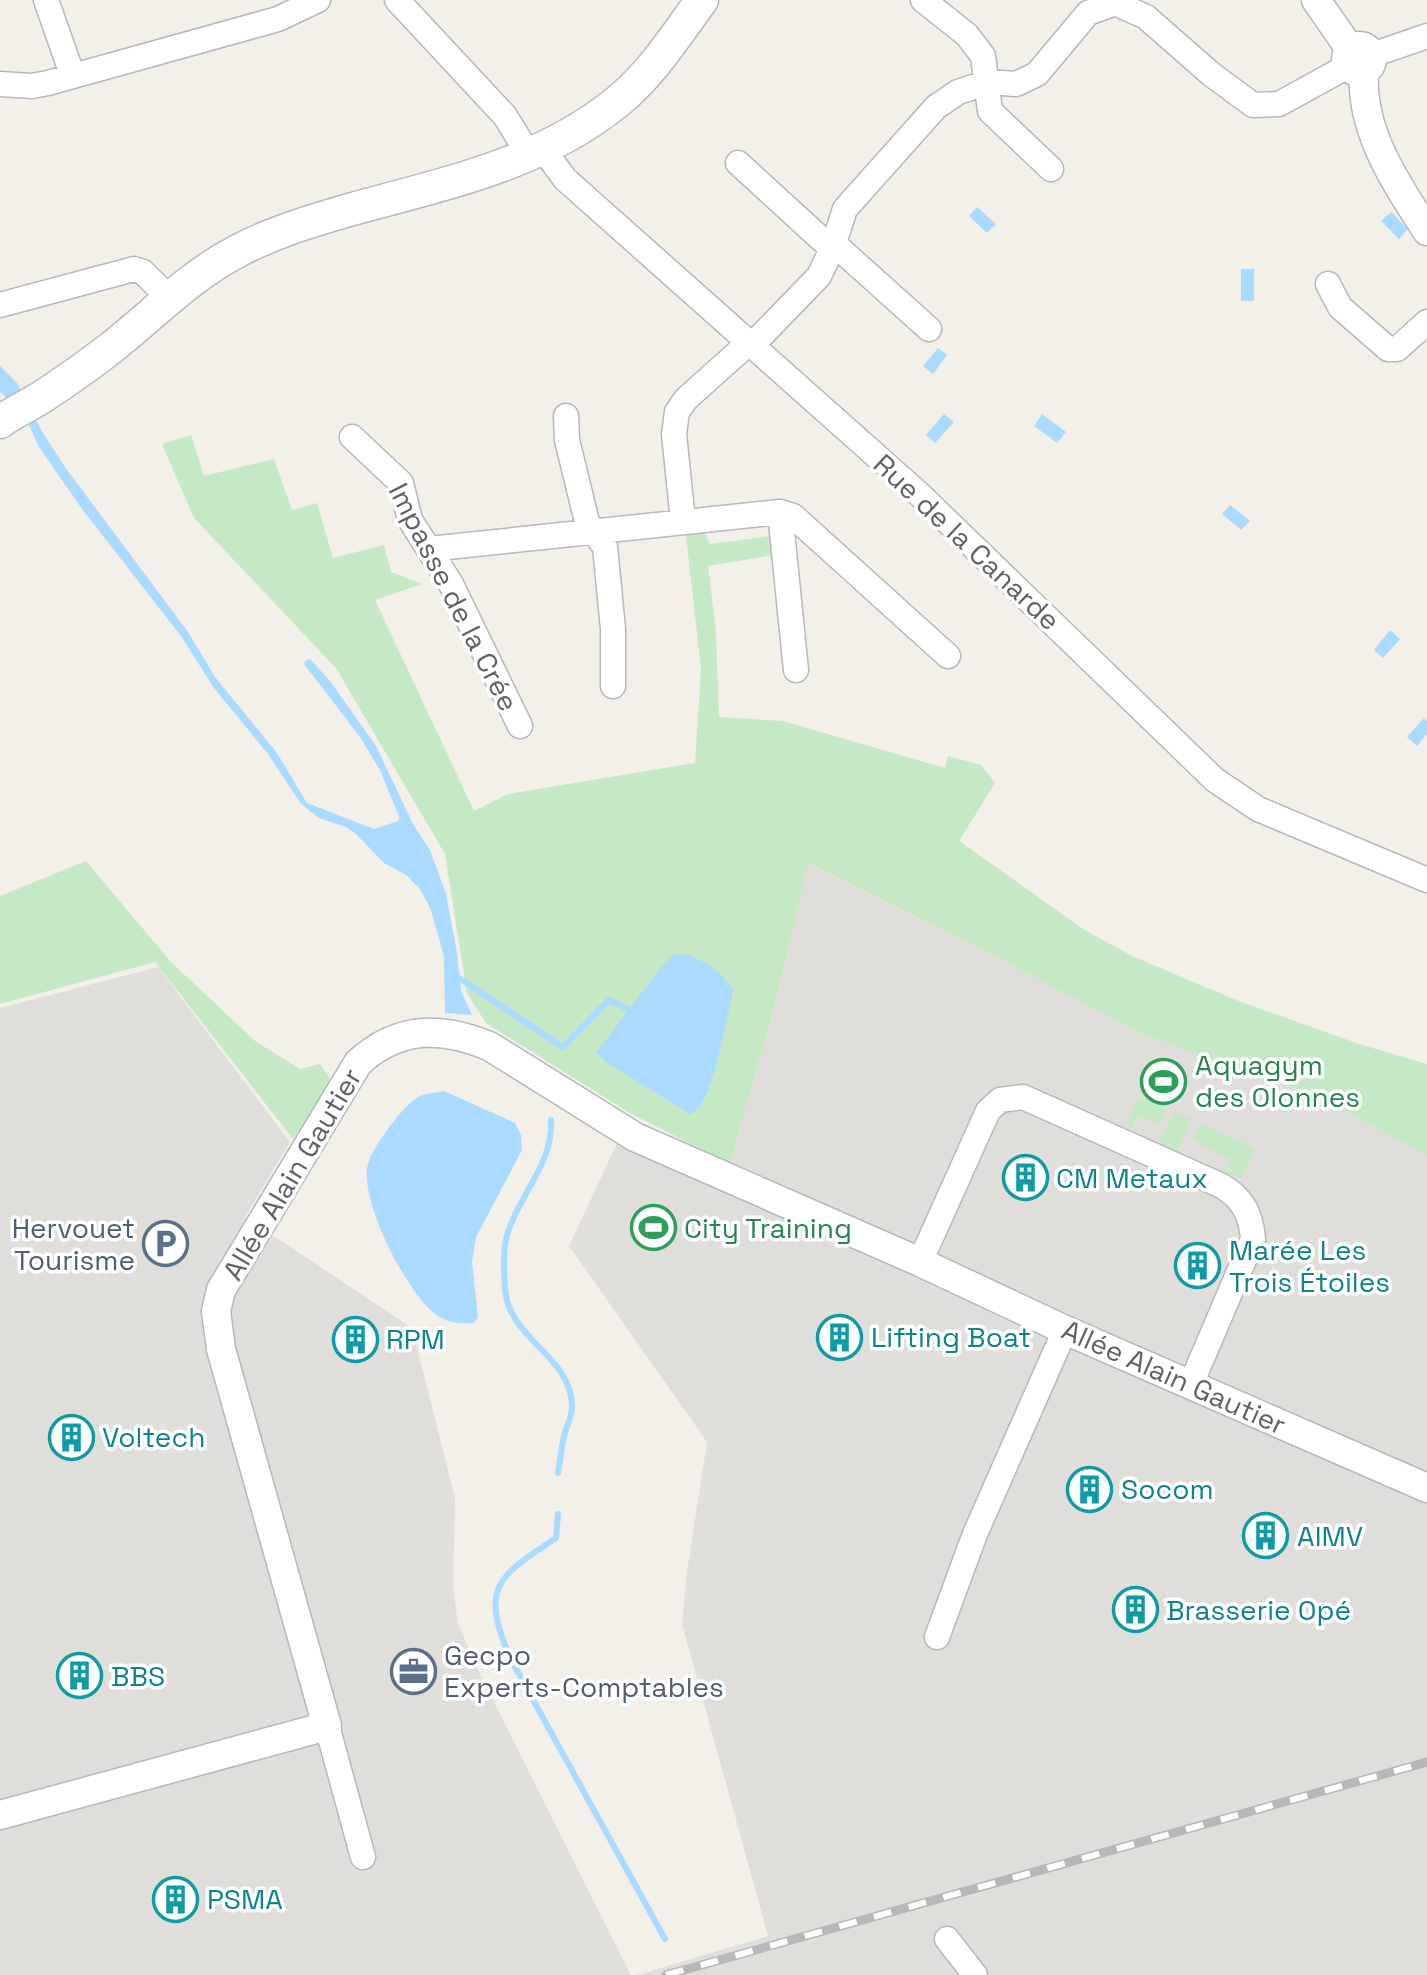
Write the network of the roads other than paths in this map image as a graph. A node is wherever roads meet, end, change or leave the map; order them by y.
1 (46, 0) edge
2 (318, 0) edge
3 (397, 0) edge
4 (702, 0) edge
5 (923, 0) edge
6 (1316, 0) edge
7 (1427, 36) edge
8 (1358, 60) junction
9 (72, 74) junction
10 (988, 82) junction
11 (0, 84) edge
12 (536, 152) junction
13 (738, 163) dead end
14 (1051, 169) dead end
15 (1427, 231) edge
16 (832, 249) junction
17 (1328, 284) dead end
18 (168, 297) junction
19 (0, 305) edge
20 (1427, 322) edge
21 (929, 329) dead end
22 (750, 343) junction
23 (566, 416) dead end
24 (3, 420) edge
25 (352, 437) dead end
26 (780, 512) junction
27 (683, 521) junction
28 (595, 531) junction
29 (429, 549) junction
30 (948, 656) dead end
31 (796, 670) dead end
32 (613, 686) dead end
33 (520, 726) dead end
34 (1427, 880) edge
35 (920, 1262) junction
36 (1065, 1330) junction
37 (1191, 1384) junction
38 (1427, 1488) edge
39 (937, 1637) dead end
40 (327, 1726) junction
41 (0, 1815) edge
42 (363, 1857) dead end
43 (947, 1939) dead end
44 (975, 1975) edge

1 - 9 street
2 - 9 street
3 - 12 street, Rue de la Canarde
4 - 12 main road
5 - 10 street
6 - 8 street
7 - 8 street
8 - 10 street
8 - 15 street
9 - 11 street
10 - 14 street
10 - 16 street
12 - 18 main road
12 - 22 street, Rue de la Canarde
13 - 16 street
16 - 21 street
16 - 22 street
17 - 20 street
18 - 19 street
18 - 24 main road
22 - 27 street
22 - 34 street, Rue de la Canarde
23 - 28 street
25 - 29 street, Impasse de la Crée
26 - 27 street
26 - 30 street
26 - 31 street
27 - 28 street
28 - 29 street
28 - 32 street
29 - 33 street, Impasse de la Crée
35 - 36 street, Allée Alain Gautier
35 - 37 street
35 - 40 street, Allée Alain Gautier
36 - 37 street, Allée Alain Gautier
36 - 39 street
37 - 38 street, Allée Alain Gautier
40 - 41 street
40 - 42 street, Allée Alain Gautier
43 - 44 street

